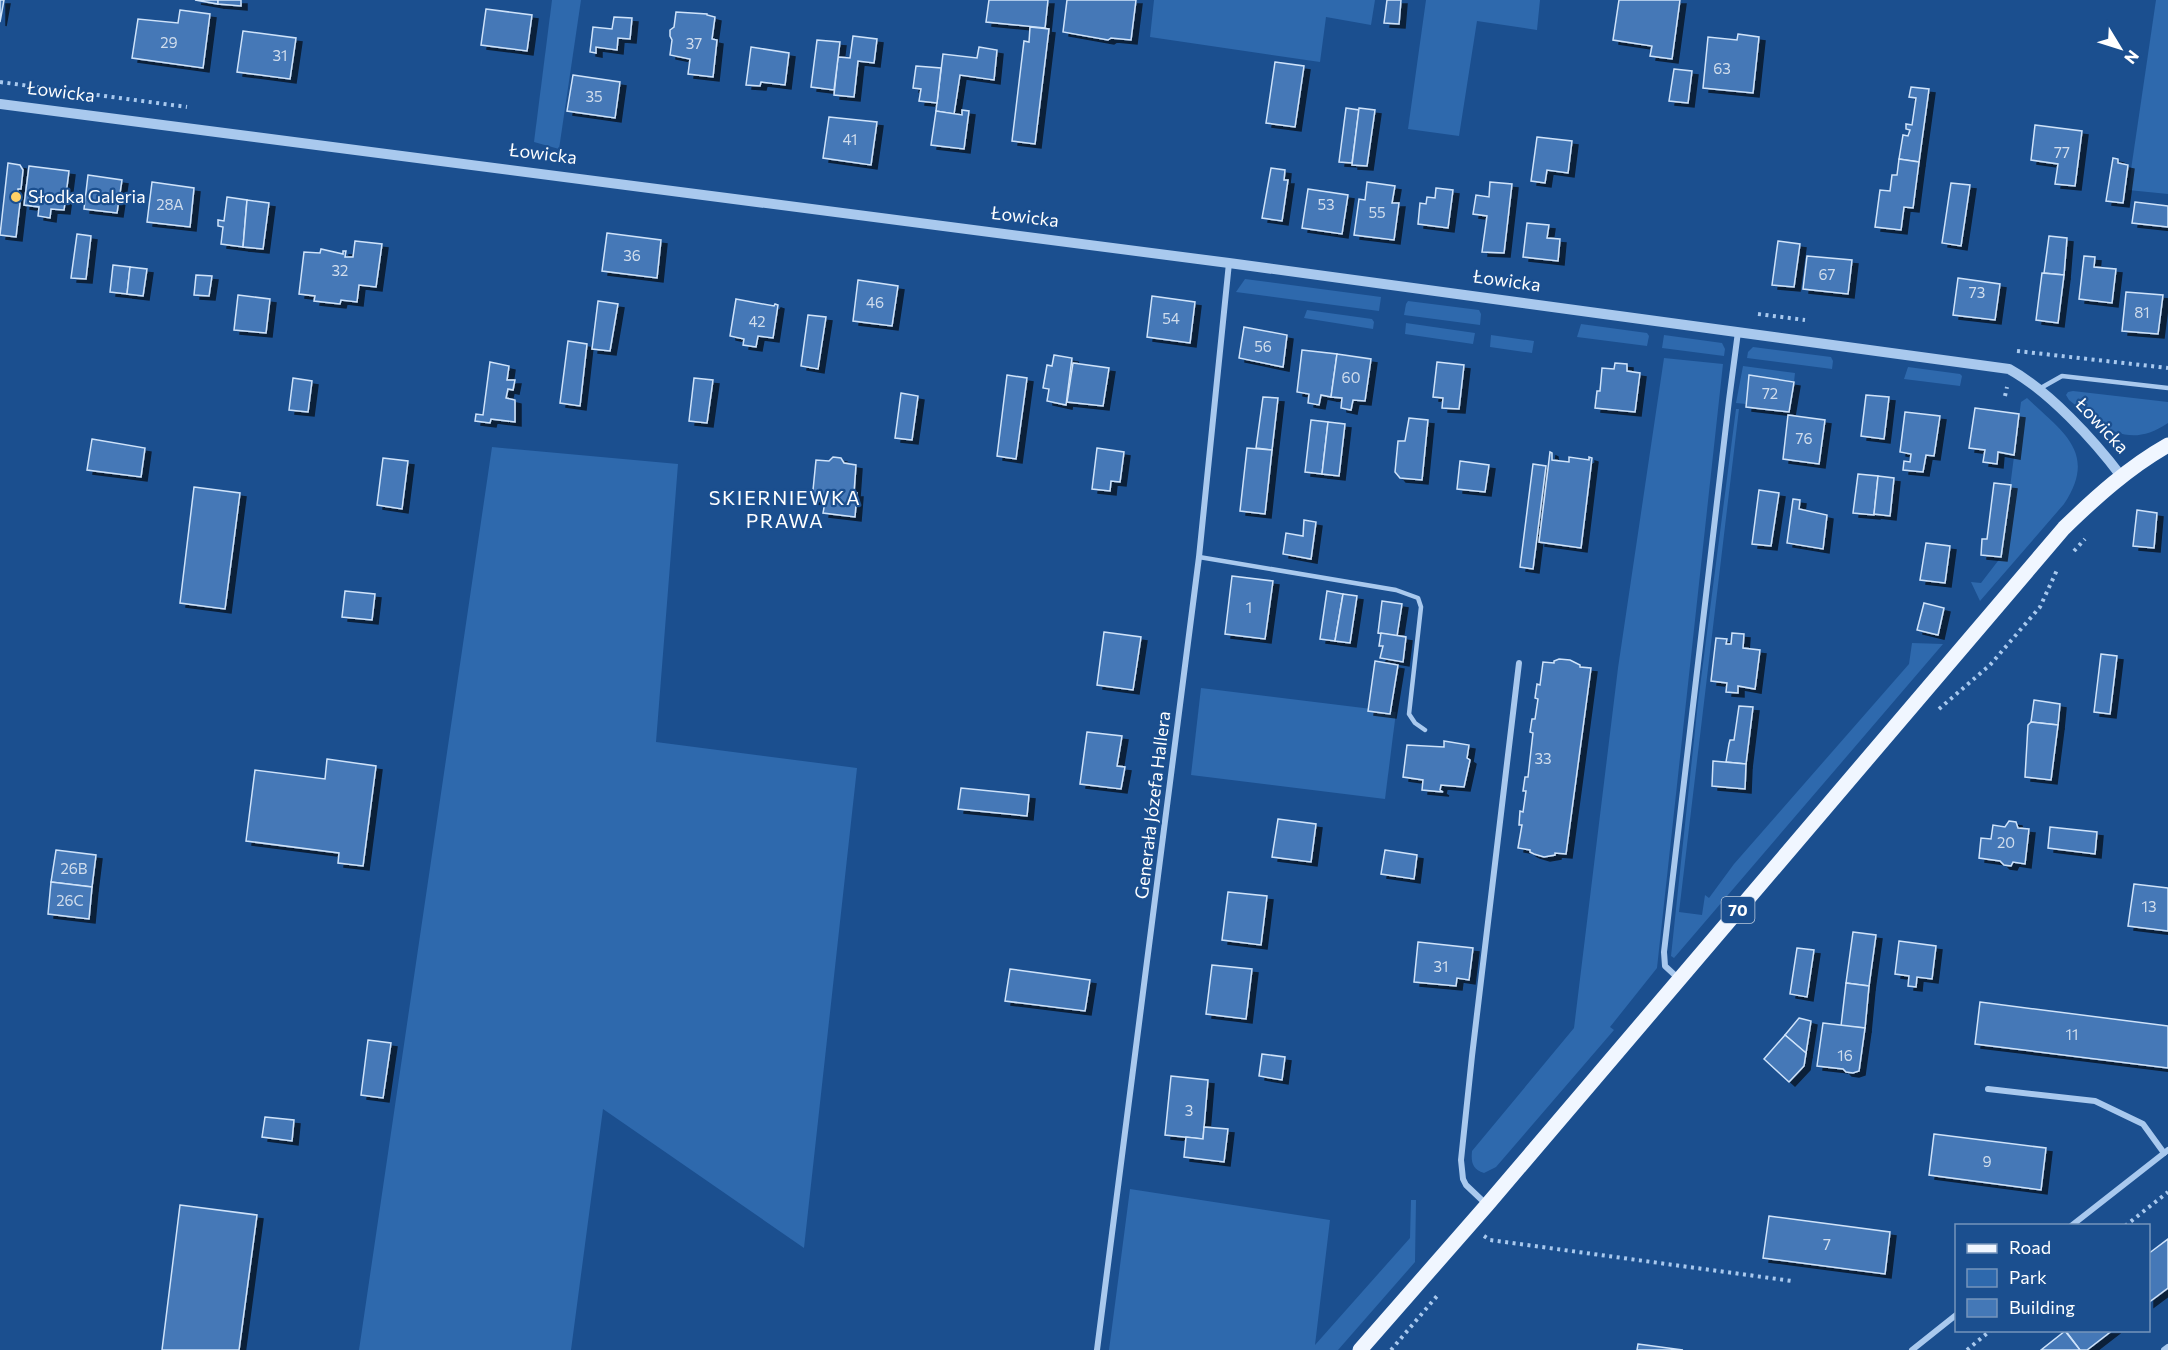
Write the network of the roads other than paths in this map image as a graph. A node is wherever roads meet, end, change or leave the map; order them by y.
1 (0, 104) edge
2 (1229, 263) junction
3 (1738, 332) junction
4 (2168, 388) edge
5 (2039, 389) junction
6 (2168, 445) edge
7 (2121, 477) junction
8 (1199, 557) junction
9 (1519, 663) dead end
10 (1425, 730) dead end
11 (1680, 979) junction
12 (1988, 1089) dead end
13 (2166, 1152) edge
14 (1487, 1205) junction
15 (2075, 1224) edge
16 (1955, 1316) edge
17 (2168, 1347) edge
18 (1097, 1350) edge
19 (1360, 1350) edge
20 (1912, 1350) edge
21 (2164, 1350) edge

1 - 2 street, Łowicka
2 - 3 street, Łowicka
2 - 8 street, Generała Józefa Hallera
3 - 5 street, Łowicka
3 - 11 street
4 - 5 lane, Łowicka
5 - 7 street, Łowicka
6 - 7 main road, Łowicka / 70
7 - 11 main road, 70
8 - 10 lane
8 - 18 street, Generała Józefa Hallera
9 - 14 street
11 - 14 main road, 70
12 - 13 street
13 - 15 street
14 - 19 main road, 70
16 - 20 street
17 - 21 street

